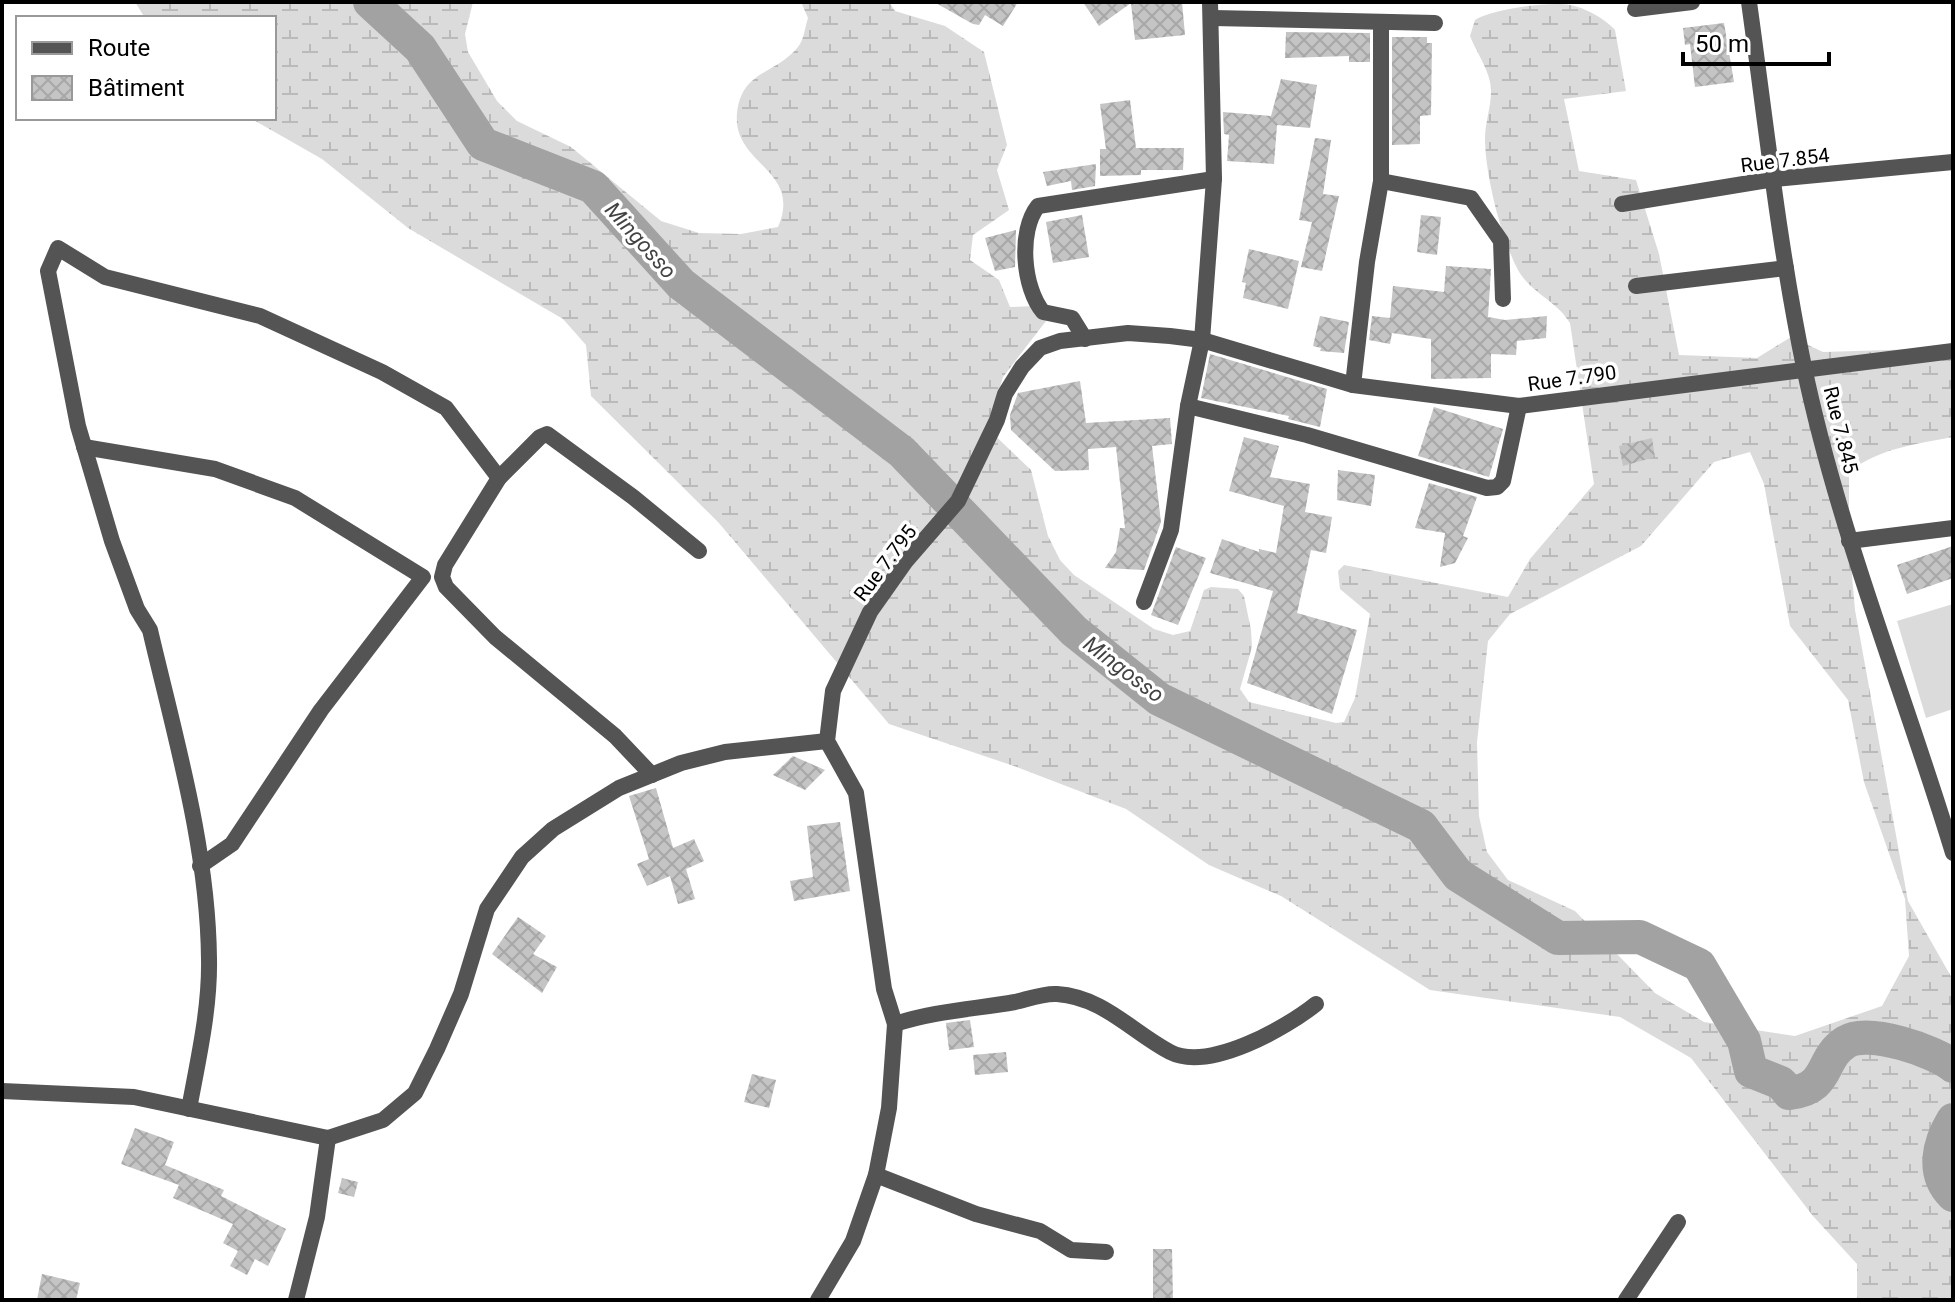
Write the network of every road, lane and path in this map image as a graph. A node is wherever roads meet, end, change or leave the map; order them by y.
1 (1692, 2) edge
2 (1749, 2) edge
3 (1635, 9) dead end
4 (1212, 10) edge
5 (1381, 22) junction
6 (1435, 23) dead end
7 (1953, 162) edge
8 (1214, 179) junction
9 (1774, 179) junction
10 (1381, 181) junction
11 (1622, 204) dead end
12 (1786, 268) junction
13 (1636, 286) dead end
14 (1503, 299) dead end
15 (1085, 339) junction
16 (1202, 340) junction
17 (1953, 351) edge
18 (1804, 368) junction
19 (1353, 385) junction
20 (1188, 406) junction
21 (1519, 406) junction
22 (84, 447) junction
23 (499, 478) junction
24 (1953, 528) edge
25 (1849, 541) junction
26 (699, 551) dead end
27 (1144, 602) dead end
28 (827, 741) junction
29 (652, 775) junction
30 (1950, 835) edge
31 (1953, 853) edge
32 (200, 866) junction
33 (1316, 1004) dead end
34 (895, 1024) junction
35 (2, 1091) edge
36 (189, 1109) junction
37 (328, 1138) junction
38 (876, 1175) junction
39 (1678, 1222) dead end
40 (1106, 1252) dead end
41 (822, 1298) edge
42 (296, 1300) edge
43 (1626, 1300) edge

1 - 3 street
2 - 9 street, Rue 7.845
4 - 5 street
4 - 8 street
5 - 6 street
5 - 10 street
7 - 9 street, Rue 7.854
8 - 15 street
8 - 16 street
9 - 11 street, Rue 7.854
9 - 12 street, Rue 7.845
10 - 14 street
10 - 19 street
12 - 13 street
12 - 18 street, Rue 7.845
15 - 16 street, Rue 7.795
15 - 28 street, Rue 7.795
16 - 19 street, Rue 7.790
16 - 20 street
17 - 18 street, Rue 7.790
18 - 21 street, Rue 7.790
18 - 25 street, Rue 7.845
19 - 21 street, Rue 7.790
20 - 21 street
20 - 27 street
22 - 23 street
22 - 32 street
22 - 32 street
23 - 26 street
23 - 29 street
24 - 25 street
25 - 30 street, Rue 7.845
28 - 29 street
28 - 34 street
29 - 37 street
30 - 31 street, Rue 7.845
32 - 36 street
33 - 34 street
34 - 38 street
35 - 36 street
36 - 37 street
37 - 42 street
38 - 40 street
38 - 41 street
39 - 43 street

